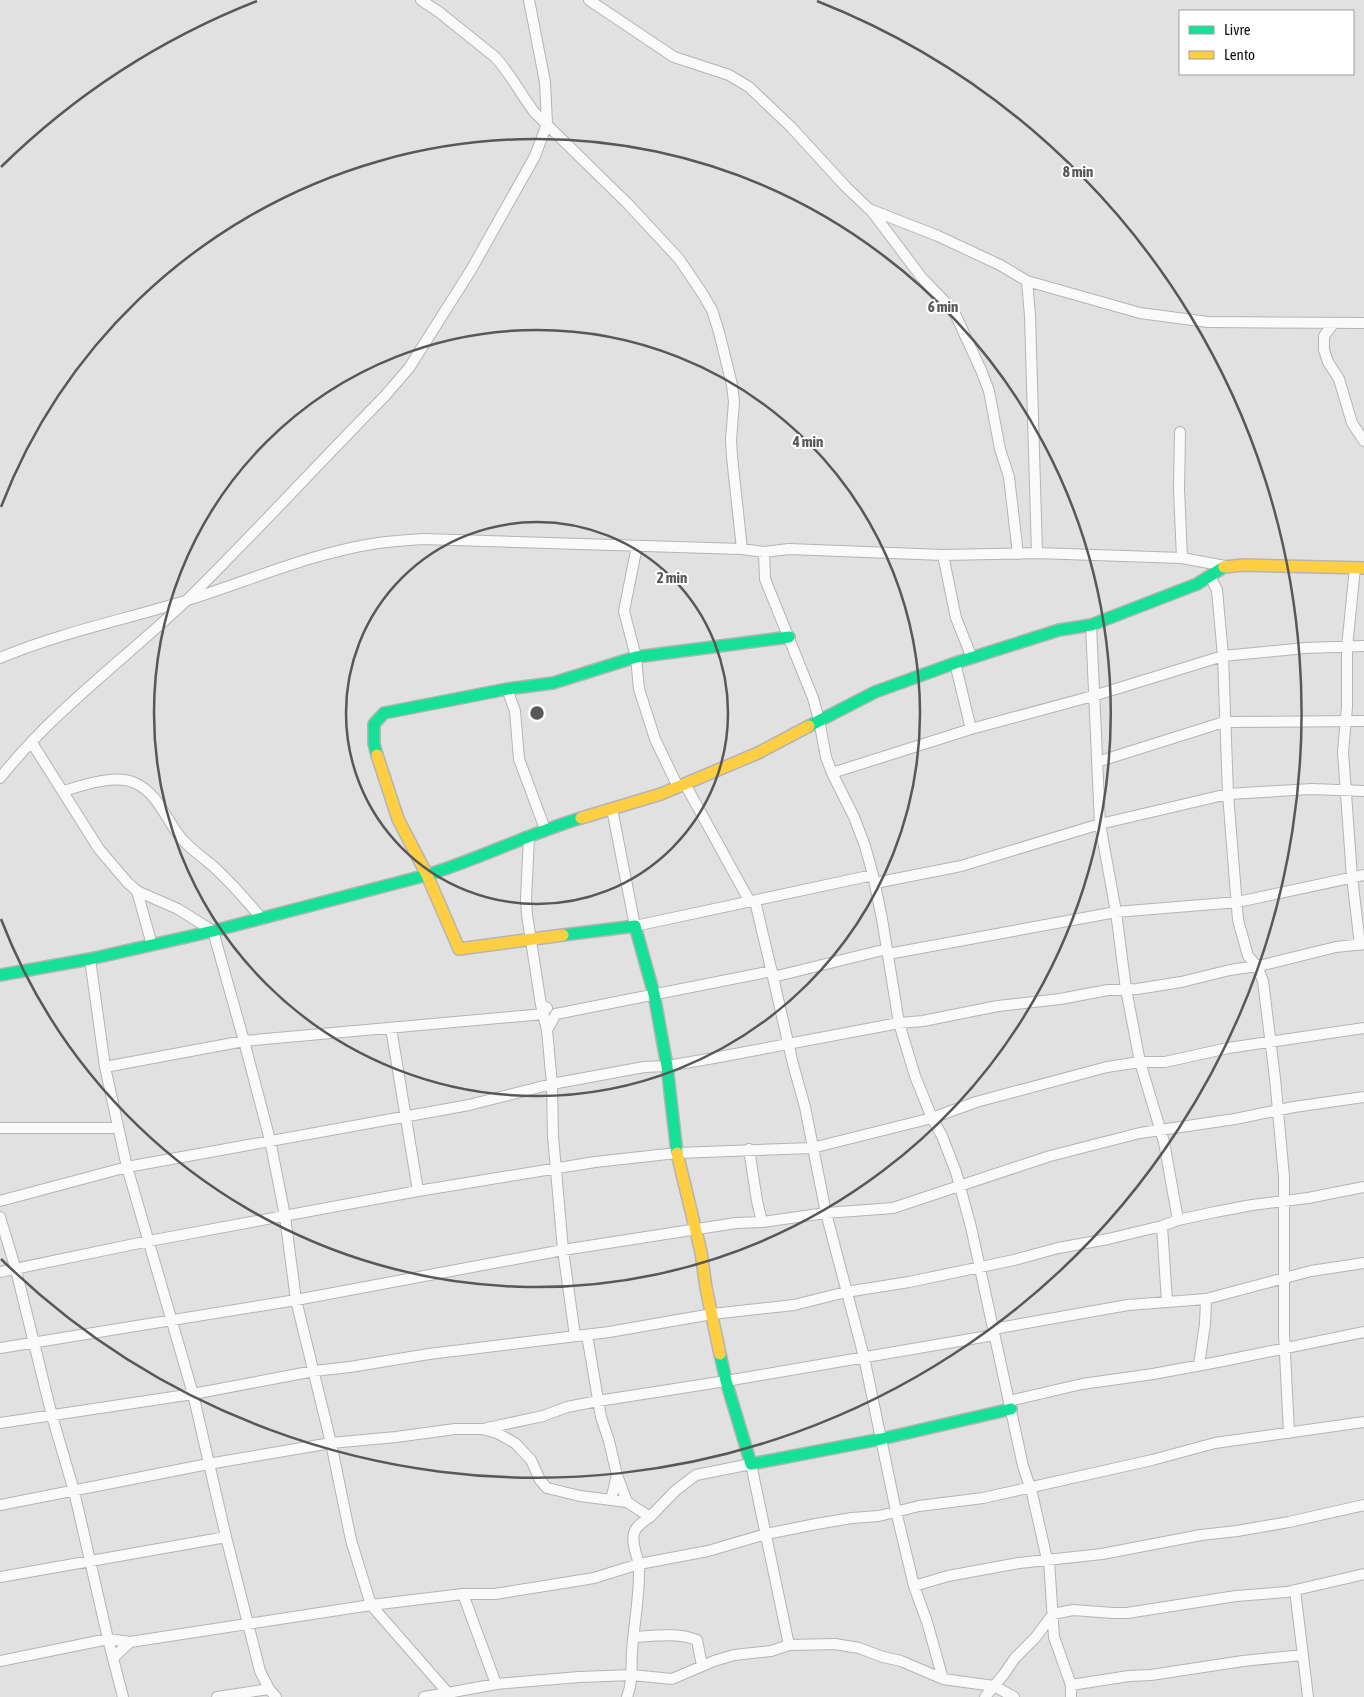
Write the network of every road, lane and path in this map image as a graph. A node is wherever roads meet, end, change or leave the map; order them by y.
1 (421, 0) edge
2 (529, 0) edge
3 (589, 0) edge
4 (547, 124) junction
5 (870, 209) junction
6 (1027, 281) junction
7 (1333, 324) junction
8 (1364, 324) edge
9 (1180, 432) dead end
10 (1364, 441) edge
11 (637, 546) junction
12 (742, 549) junction
13 (764, 552) junction
14 (1018, 554) junction
15 (1037, 554) junction
16 (943, 555) junction
17 (1182, 558) junction
18 (1225, 566) junction
19 (1359, 568) edge
20 (1210, 576) junction
21 (186, 600) junction
22 (1091, 625) junction
23 (789, 637) junction
24 (1364, 646) edge
25 (1347, 647) junction
26 (1223, 656) junction
27 (636, 657) junction
28 (0, 658) edge
29 (972, 658) junction
30 (955, 664) junction
31 (507, 689) junction
32 (1093, 696) junction
33 (819, 720) junction
34 (1345, 721) junction
35 (1364, 721) edge
36 (1224, 722) junction
37 (971, 729) junction
38 (32, 743) junction
39 (1097, 762) junction
40 (832, 773) junction
41 (0, 778) edge
42 (682, 785) junction
43 (64, 790) junction
44 (1346, 791) junction
45 (1364, 791) edge
46 (1228, 794) junction
47 (612, 809) junction
48 (1100, 824) junction
49 (545, 829) junction
50 (529, 836) junction
51 (427, 875) junction
52 (1364, 875) edge
53 (1352, 877) junction
54 (874, 879) junction
55 (137, 891) junction
56 (752, 902) junction
57 (1238, 902) junction
58 (1116, 912) junction
59 (262, 919) junction
60 (636, 926) junction
61 (213, 931) junction
62 (532, 940) junction
63 (152, 945) junction
64 (1362, 945) edge
65 (887, 952) junction
66 (90, 959) junction
67 (1257, 966) junction
68 (772, 974) junction
69 (0, 975) edge
70 (1126, 989) junction
71 (654, 994) junction
72 (542, 1009) junction
73 (556, 1014) junction
74 (899, 1023) junction
75 (391, 1028) junction
76 (1364, 1028) edge
77 (547, 1030) junction
78 (244, 1041) junction
79 (1271, 1043) junction
80 (788, 1044) junction
81 (1140, 1062) junction
82 (667, 1066) junction
83 (105, 1067) junction
84 (552, 1084) junction
85 (1364, 1097) edge
86 (1278, 1111) junction
87 (405, 1117) junction
88 (932, 1118) junction
89 (0, 1128) edge
90 (118, 1128) junction
91 (1160, 1131) junction
92 (270, 1140) junction
93 (812, 1148) junction
94 (749, 1150) junction
95 (678, 1154) junction
96 (127, 1167) junction
97 (557, 1169) junction
98 (960, 1185) junction
99 (1364, 1188) edge
100 (418, 1191) junction
101 (1285, 1200) junction
102 (0, 1201) edge
103 (826, 1213) junction
104 (285, 1216) junction
105 (0, 1217) edge
106 (1178, 1220) junction
107 (762, 1222) junction
108 (1162, 1226) junction
109 (695, 1230) junction
110 (149, 1241) junction
111 (563, 1250) junction
112 (1364, 1263) edge
113 (980, 1267) junction
114 (16, 1270) junction
115 (0, 1272) edge
116 (1285, 1277) junction
117 (846, 1292) junction
118 (1206, 1298) junction
119 (296, 1300) junction
120 (1167, 1302) junction
121 (712, 1314) junction
122 (171, 1320) junction
123 (994, 1332) junction
124 (1364, 1332) edge
125 (587, 1335) junction
126 (576, 1336) junction
127 (34, 1342) junction
128 (0, 1348) edge
129 (1285, 1349) junction
130 (864, 1357) junction
131 (1198, 1365) junction
132 (314, 1371) junction
133 (726, 1381) junction
134 (193, 1394) junction
135 (598, 1401) junction
136 (1010, 1405) junction
137 (52, 1416) junction
138 (1364, 1422) edge
139 (0, 1423) edge
140 (482, 1430) junction
141 (1289, 1433) junction
142 (881, 1439) junction
143 (331, 1443) junction
144 (208, 1464) junction
145 (751, 1464) junction
146 (617, 1475) junction
147 (1030, 1487) junction
148 (74, 1491) junction
149 (611, 1500) junction
150 (627, 1502) junction
151 (0, 1505) edge
152 (1364, 1505) edge
153 (896, 1511) junction
154 (650, 1517) junction
155 (766, 1534) junction
156 (226, 1537) junction
157 (1049, 1560) junction
158 (91, 1561) junction
159 (639, 1564) junction
160 (1364, 1574) edge
161 (0, 1577) edge
162 (914, 1586) junction
163 (1295, 1590) junction
164 (463, 1594) junction
165 (371, 1605) junction
166 (1054, 1614) junction
167 (248, 1624) junction
168 (634, 1637) junction
169 (108, 1638) junction
170 (130, 1642) junction
171 (789, 1645) junction
172 (1303, 1654) junction
173 (113, 1658) junction
174 (0, 1661) edge
175 (702, 1666) junction
176 (632, 1675) junction
177 (943, 1679) junction
178 (496, 1684) junction
179 (1071, 1685) junction
180 (994, 1686) junction
181 (269, 1689) junction
182 (448, 1695) edge
183 (123, 1697) edge
184 (217, 1697) edge
185 (276, 1697) edge
186 (424, 1697) edge
187 (627, 1697) edge
188 (985, 1697) edge
189 (1014, 1697) edge
190 (1071, 1697) edge
191 (1308, 1697) edge

1 - 4 street
2 - 4 street
3 - 5 street
4 - 12 street
4 - 21 street
5 - 6 street
5 - 14 street
6 - 7 street
6 - 15 street
7 - 8 street
7 - 10 street
9 - 17 street
11 - 12 street
11 - 21 street
11 - 27 street
12 - 13 street
13 - 16 street
13 - 23 street
14 - 15 street
14 - 16 street
15 - 17 street
16 - 29 street
17 - 18 street
18 - 19 street
18 - 20 street
19 - 25 street
20 - 22 street
20 - 26 street
21 - 28 street
21 - 38 street
22 - 29 street
22 - 32 street
23 - 27 street
23 - 33 street
24 - 25 street
25 - 26 street
25 - 34 street
26 - 32 street
26 - 36 street
27 - 31 street
27 - 42 street
29 - 30 street
30 - 33 street
30 - 37 street
31 - 49 street
31 - 51 street
32 - 37 street
32 - 39 street
33 - 40 street
33 - 42 street
34 - 35 street
34 - 36 street
34 - 44 street
36 - 39 street
36 - 46 street
37 - 40 street
38 - 41 street
38 - 43 street
39 - 48 street
40 - 54 street
42 - 47 street
42 - 56 street
43 - 55 street
43 - 59 street
44 - 45 street
44 - 46 street
44 - 53 street
46 - 48 street
46 - 57 street
47 - 49 street
47 - 60 street
48 - 54 street
48 - 58 street
49 - 50 street
50 - 51 street
50 - 62 street
51 - 59 street
51 - 62 street
52 - 53 street
53 - 57 street
53 - 64 street
54 - 56 street
54 - 65 street
55 - 61 street
55 - 63 street
56 - 60 street
56 - 68 street
57 - 58 street
57 - 67 street
58 - 65 street
58 - 70 street
59 - 61 street
60 - 62 street
60 - 71 street
61 - 63 street
61 - 78 street
62 - 72 street
63 - 66 street
64 - 67 street
65 - 68 street
65 - 74 street
66 - 69 street
66 - 83 street
67 - 70 street
67 - 79 street
68 - 71 street
68 - 80 street
70 - 74 street
70 - 81 street
71 - 73 street
71 - 82 street
72 - 73 street
72 - 75 street
72 - 77 street
73 - 77 street
74 - 80 street
74 - 88 street
75 - 78 street
75 - 87 street
76 - 79 street
77 - 84 street
78 - 83 street
78 - 92 street
79 - 81 street
79 - 86 street
80 - 82 street
80 - 93 street
81 - 88 street
81 - 91 street
82 - 84 street
82 - 95 street
83 - 90 street
84 - 87 street
84 - 97 street
85 - 86 street
86 - 91 street
86 - 101 street
87 - 92 street
87 - 100 street
88 - 93 street
88 - 98 street
89 - 90 street
90 - 96 street
91 - 98 street
91 - 106 street
92 - 96 street
92 - 104 street
93 - 94 street
93 - 103 street
94 - 95 street
94 - 107 street
95 - 97 street
95 - 109 street
96 - 102 street
96 - 110 street
97 - 100 street
97 - 111 street
98 - 103 street
98 - 113 street
99 - 101 street
100 - 104 street
101 - 106 street
101 - 116 street
103 - 107 street
103 - 117 street
104 - 110 street
104 - 119 street
105 - 114 street
106 - 108 street
107 - 109 street
108 - 113 street
108 - 120 street
109 - 111 street
109 - 121 street
110 - 114 street
110 - 122 street
111 - 119 street
111 - 126 street
112 - 116 street
113 - 117 street
113 - 123 street
114 - 115 street
114 - 127 street
116 - 118 street
116 - 129 street
117 - 121 street
117 - 130 street
118 - 120 street
118 - 131 street
119 - 122 street
119 - 132 street
120 - 123 street
121 - 125 street
121 - 133 street
122 - 127 street
122 - 134 street
123 - 130 street
123 - 136 street
124 - 129 street
125 - 126 street
125 - 135 street
126 - 132 street
127 - 128 street
127 - 137 street
129 - 131 street
129 - 141 street
130 - 133 street
130 - 142 street
131 - 136 street
132 - 134 street
132 - 143 street
133 - 135 street
133 - 145 street
134 - 137 street
134 - 144 street
135 - 140 street
135 - 146 street
136 - 142 street
136 - 147 street
137 - 139 street
137 - 148 street
138 - 141 street
140 - 143 street
140 - 149 street
141 - 147 street
142 - 145 street
142 - 153 street
143 - 144 street
143 - 165 street
144 - 148 street
144 - 156 street
145 - 154 street
145 - 155 street
146 - 149 street
146 - 150 street
147 - 153 street
147 - 157 street
148 - 151 street
148 - 158 street
149 - 150 street
150 - 154 street
152 - 157 street
153 - 155 street
153 - 162 street
154 - 159 street
155 - 159 street
155 - 171 street
156 - 158 street
156 - 167 street
157 - 162 street
157 - 166 street
158 - 161 street
158 - 169 street
159 - 164 street
159 - 168 street
160 - 163 street
162 - 177 street
163 - 166 street
163 - 172 street
164 - 165 street
164 - 178 street
165 - 167 street
165 - 182 street
166 - 179 street
166 - 180 street
167 - 170 street
167 - 181 street
168 - 175 street
168 - 176 street
169 - 170 street
169 - 173 street
169 - 174 street
170 - 173 street
171 - 175 street
171 - 177 street
172 - 179 street
172 - 191 street
173 - 183 street
175 - 176 street
176 - 178 street
176 - 187 street
177 - 180 street
178 - 182 street
179 - 190 street
180 - 188 street
180 - 189 street
181 - 184 street
181 - 185 street
182 - 186 street

